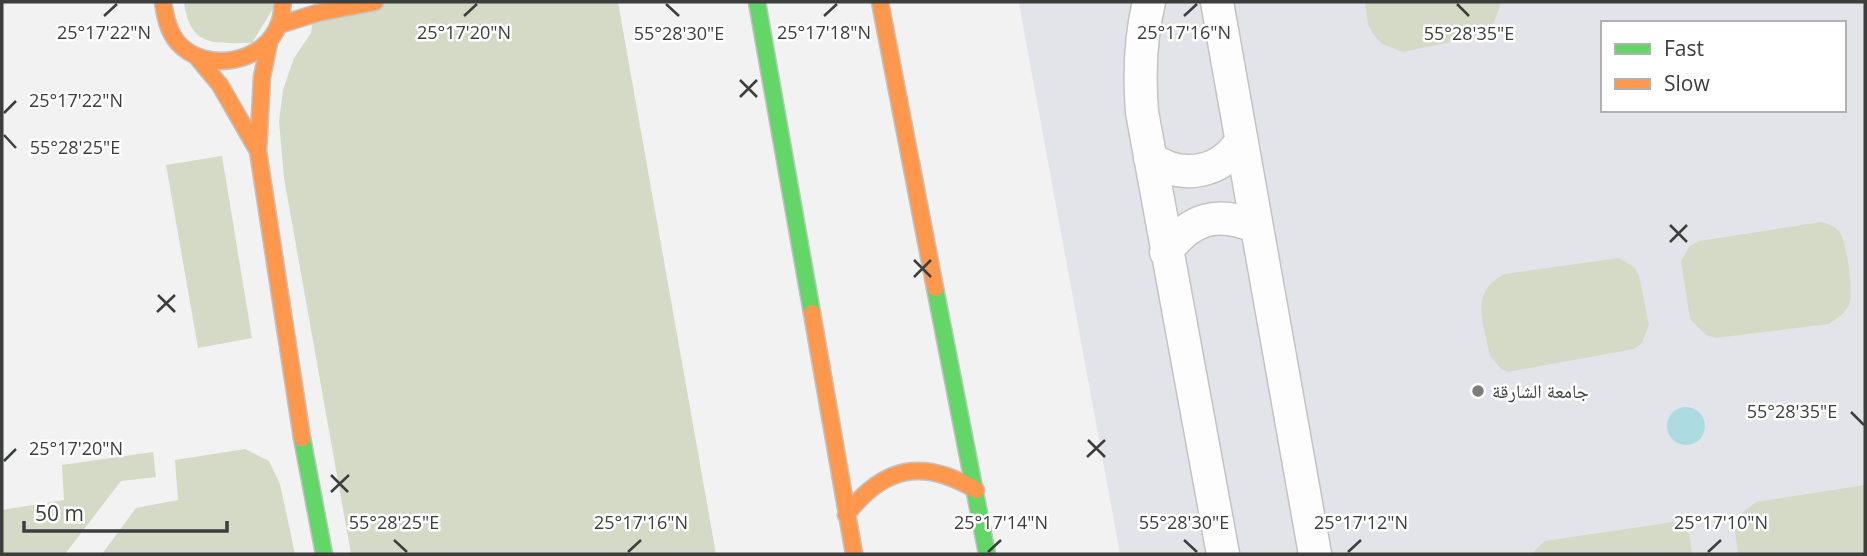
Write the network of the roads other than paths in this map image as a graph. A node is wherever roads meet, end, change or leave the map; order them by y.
1 (163, 2) edge
2 (284, 2) edge
3 (375, 2) edge
4 (757, 2) edge
5 (880, 2) edge
6 (1149, 2) edge
7 (1217, 2) edge
8 (898, 12) dead end
9 (746, 16) dead end
10 (279, 25) junction
11 (763, 30) junction
12 (268, 43) junction
13 (886, 43) junction
14 (196, 56) junction
15 (1241, 141) junction
16 (258, 151) junction
17 (1150, 158) junction
18 (1256, 227) junction
19 (1166, 253) junction
20 (976, 490) junction
21 (846, 515) junction
22 (324, 554) edge
23 (853, 554) edge
24 (987, 554) edge
25 (1223, 554) edge
26 (1315, 554) edge

1 - 14 street
2 - 10 street
3 - 10 street
4 - 11 street
5 - 13 street
6 - 17 street
7 - 15 street
8 - 13 street
9 - 11 street
10 - 12 street
11 - 21 street
12 - 14 street
12 - 16 street
13 - 20 street
14 - 16 street
15 - 17 street
15 - 18 street
16 - 22 street
17 - 19 street
18 - 19 street
18 - 26 street
19 - 25 street
20 - 21 street
20 - 24 street
21 - 23 street

